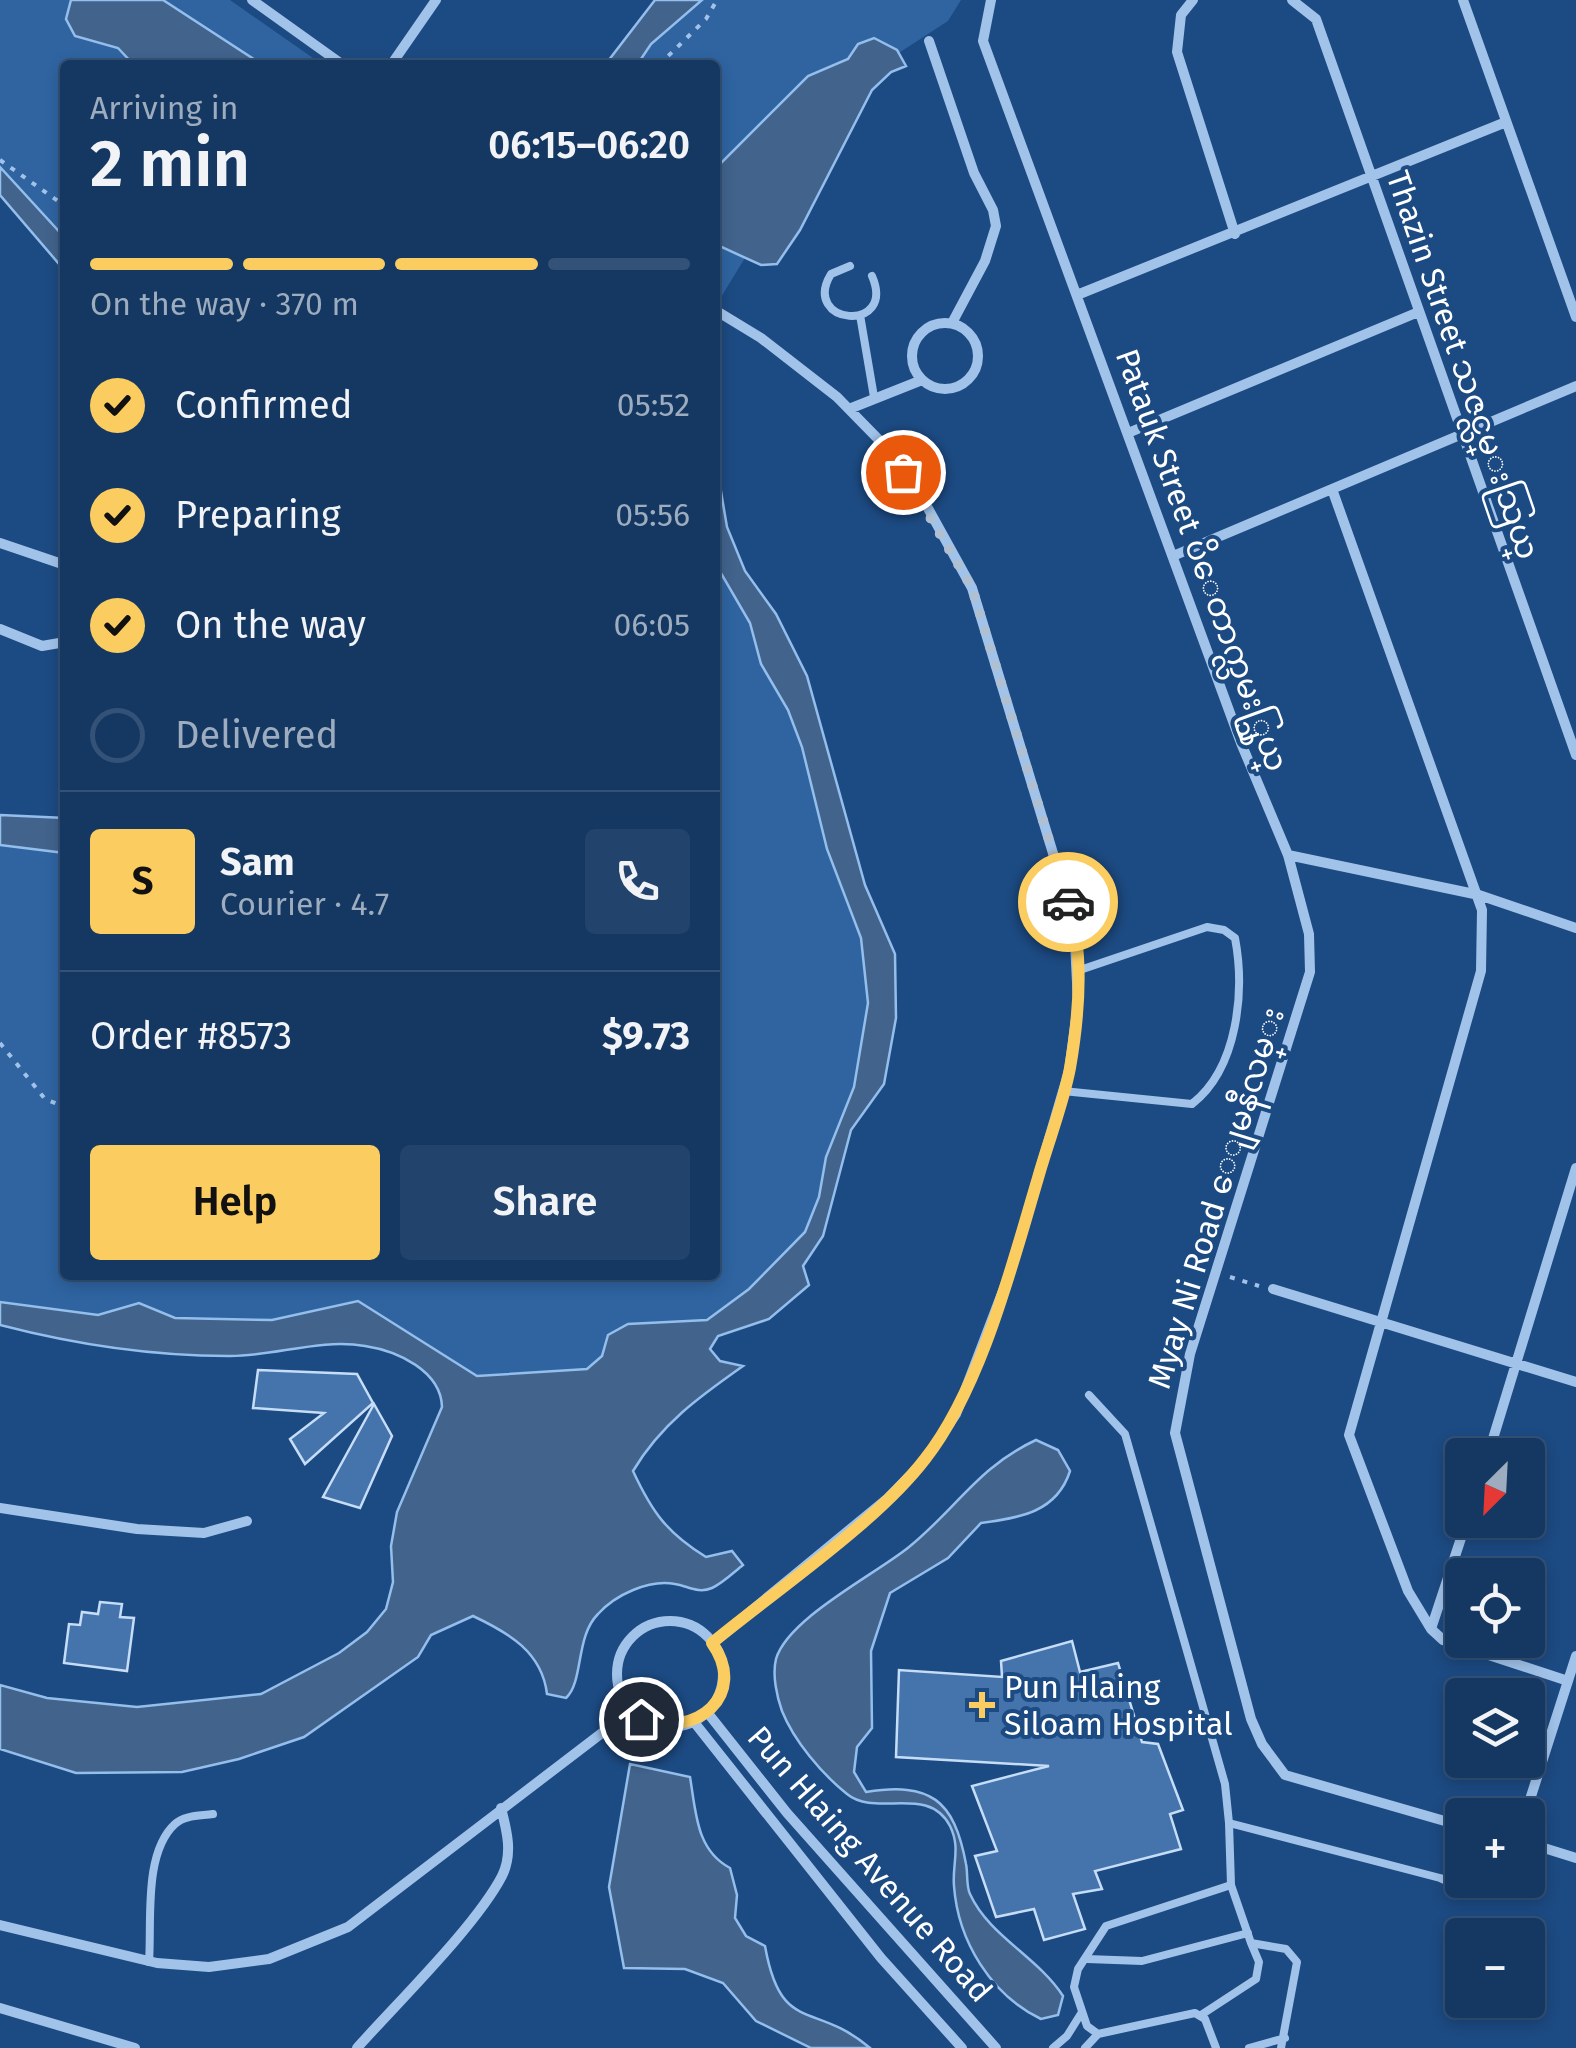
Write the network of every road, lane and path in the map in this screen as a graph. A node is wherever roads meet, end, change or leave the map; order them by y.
1 (252, 0) edge
2 (436, 0) edge
3 (717, 0) edge
4 (992, 0) edge
5 (1193, 0) edge
6 (1292, 0) edge
7 (1463, 0) edge
8 (928, 41) dead end
9 (336, 60) edge
10 (394, 60) edge
11 (664, 60) edge
12 (1506, 122) junction
13 (0, 160) edge
14 (1369, 175) junction
15 (60, 202) edge
16 (1234, 234) junction
17 (850, 266) dead end
18 (872, 276) dead end
19 (1077, 295) junction
20 (720, 313) edge
21 (1416, 313) junction
22 (860, 315) junction
23 (1576, 317) edge
24 (952, 323) junction
25 (922, 380) junction
26 (1576, 386) edge
27 (874, 397) junction
28 (849, 409) junction
29 (1128, 433) junction
30 (1459, 434) junction
31 (1332, 489) junction
32 (0, 543) edge
33 (1173, 556) junction
34 (60, 562) edge
35 (0, 629) edge
36 (60, 643) edge
37 (1576, 706) edge
38 (1561, 712) junction
39 (1576, 754) edge
40 (1288, 855) junction
41 (1480, 895) junction
42 (1576, 928) edge
43 (1076, 971) junction
44 (0, 1043) edge
45 (1063, 1091) junction
46 (60, 1105) edge
47 (1576, 1168) edge
48 (1215, 1272) junction
49 (1273, 1290) joint
50 (1381, 1320) junction
51 (1518, 1362) junction
52 (1576, 1382) edge
53 (1090, 1395) dead end
54 (1493, 1438) edge
55 (0, 1508) edge
56 (248, 1522) dead end
57 (1461, 1538) edge
58 (1431, 1629) junction
59 (712, 1643) junction
60 (1576, 1656) edge
61 (1568, 1681) junction
62 (632, 1710) junction
63 (708, 1712) junction
64 (694, 1722) junction
65 (1530, 1798) edge
66 (501, 1808) junction
67 (213, 1814) dead end
68 (1445, 1821) edge
69 (1229, 1824) junction
70 (1545, 1848) edge
71 (1576, 1858) edge
72 (1445, 1880) edge
73 (1230, 1886) junction
74 (0, 1925) edge
75 (1248, 1932) junction
76 (1251, 1943) junction
77 (1087, 1959) junction
78 (150, 1962) junction
79 (0, 2008) edge
80 (1082, 2012) junction
81 (1201, 2015) junction
82 (1098, 2034) junction
83 (1285, 2038) junction
84 (360, 2047) edge
85 (134, 2048) edge
86 (962, 2048) edge
87 (996, 2048) edge
88 (1052, 2048) edge
89 (1085, 2048) edge
90 (1216, 2048) edge
91 (1248, 2048) edge
92 (1282, 2048) edge

1 - 9 street
2 - 10 street
3 - 11 path
4 - 19 street, Patauk Street ပိေတာက္လမး္သြယ္
5 - 16 street
6 - 14 street, Thazin Street သဇင္လမ္းသြယ္
7 - 12 street
8 - 24 street
12 - 14 street
12 - 23 street
13 - 15 path
14 - 16 street
14 - 21 street, Thazin Street သဇင္လမ္းသြယ္
16 - 19 street
17 - 22 lane
18 - 22 lane
19 - 29 street, Patauk Street ပိေတာက္လမး္သြယ္
20 - 28 street
21 - 29 street
21 - 30 street, Thazin Street သဇင္လမ္းသြယ္
22 - 27 lane
24 - 25 street
24 - 25 street
25 - 27 street
26 - 30 street
27 - 28 street
28 - 43 street
29 - 33 street, Patauk Street ပိေတာက္လမး္သြယ္
30 - 31 street
30 - 38 street, Thazin Street သဇင္လမ္းသြယ္
31 - 33 street
31 - 41 street
32 - 34 street
33 - 40 street, Patauk Street ပိေတာက္လမး္သြယ္
35 - 36 street
37 - 38 street
38 - 39 street, Thazin Street သဇင္လမ္းသြယ္
40 - 41 street
40 - 48 street, Myay Ni Road ေျမနီလမ္း
41 - 42 street
41 - 50 street
43 - 45 street
43 - 45 lane
44 - 46 path
45 - 59 street
47 - 51 street
48 - 49 path
48 - 68 street, Myay Ni Road ေျမနီလမ္း
49 - 50 street
50 - 51 street
50 - 58 street
51 - 52 street
51 - 54 street
53 - 69 lane
55 - 56 street
57 - 58 street
58 - 61 street
59 - 62 street
59 - 63 street
60 - 61 street
61 - 65 street
62 - 64 street
62 - 66 street
63 - 64 street
63 - 87 street, Pun Hlaing Avenue Road
64 - 86 street, Pun Hlaing Avenue Road
66 - 78 street
66 - 84 street
67 - 78 lane
69 - 72 lane
69 - 73 lane
70 - 71 street
73 - 75 lane
73 - 77 lane
74 - 78 street
75 - 76 lane
75 - 77 lane
76 - 81 lane
76 - 83 lane
77 - 80 lane
79 - 85 street
80 - 82 lane
80 - 88 lane
81 - 82 lane
81 - 90 lane
82 - 89 lane
83 - 91 lane
83 - 92 lane

